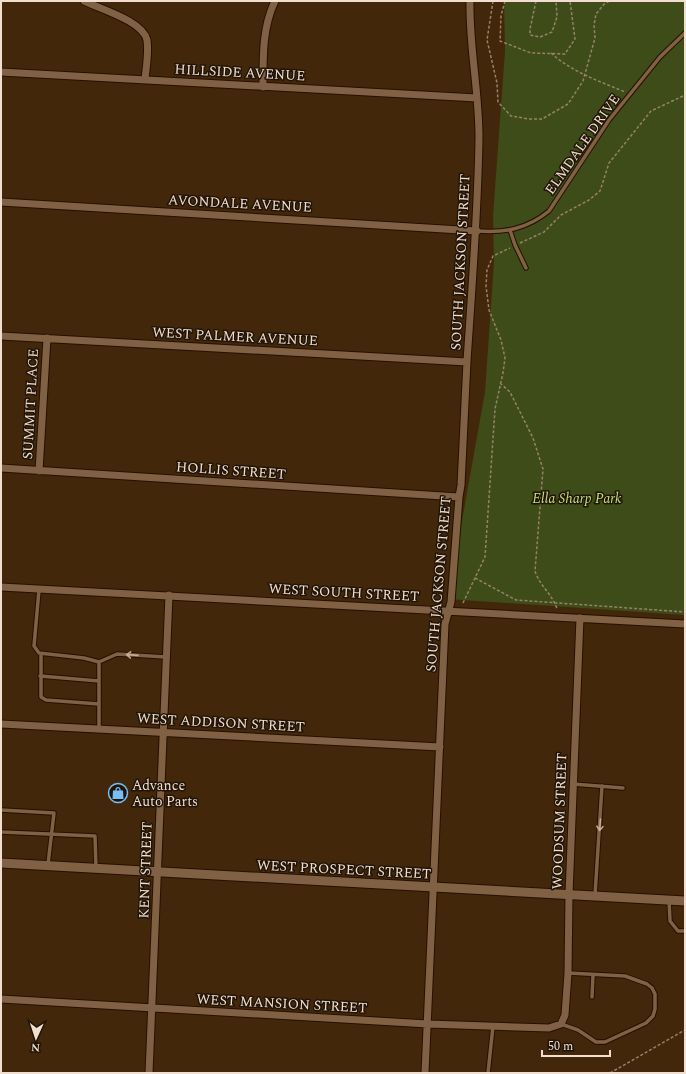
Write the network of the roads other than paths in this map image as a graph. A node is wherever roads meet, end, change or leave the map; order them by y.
1 (84, 1) edge
2 (275, 1) edge
3 (470, 1) edge
4 (685, 33) edge
5 (1, 72) edge
6 (145, 80) junction
7 (263, 87) junction
8 (477, 98) junction
9 (1, 202) edge
10 (510, 230) junction
11 (477, 231) junction
12 (526, 268) dead end
13 (1, 336) edge
14 (47, 338) junction
15 (467, 362) junction
16 (1, 468) edge
17 (39, 471) junction
18 (458, 497) junction
19 (1, 587) edge
20 (39, 590) junction
21 (169, 595) junction
22 (448, 612) junction
23 (580, 618) junction
24 (685, 624) edge
25 (42, 654) junction
26 (166, 657) junction
27 (99, 662) junction
28 (40, 676) junction
29 (99, 680) junction
30 (99, 704) junction
31 (1, 724) edge
32 (99, 729) junction
33 (163, 732) junction
34 (440, 747) junction
35 (573, 784) junction
36 (602, 786) junction
37 (623, 788) dead end
38 (1, 810) edge
39 (1, 832) edge
40 (53, 834) junction
41 (1, 863) edge
42 (48, 866) junction
43 (96, 869) junction
44 (158, 872) junction
45 (433, 887) junction
46 (569, 894) junction
47 (595, 895) junction
48 (669, 900) junction
49 (685, 901) edge
50 (685, 931) edge
51 (568, 973) junction
52 (593, 975) junction
53 (592, 997) dead end
54 (1, 999) edge
55 (152, 1008) junction
56 (428, 1024) junction
57 (561, 1024) junction
58 (493, 1026) junction
59 (149, 1073) edge
60 (425, 1073) edge
61 (488, 1073) edge

1 - 6 street
2 - 7 street
3 - 8 street, SOUTH JACKSON STREET
4 - 10 lane, ELMDALE DRIVE
5 - 6 street, HILLSIDE AVENUE
6 - 7 street, HILLSIDE AVENUE
7 - 8 street, HILLSIDE AVENUE
8 - 11 street, SOUTH JACKSON STREET
9 - 11 street, AVONDALE AVENUE
10 - 11 lane, ELMDALE DRIVE
10 - 12 lane
11 - 15 street, SOUTH JACKSON STREET
13 - 14 street, WEST PALMER AVENUE
14 - 15 street, WEST PALMER AVENUE
14 - 17 street, SUMMIT PLACE
15 - 18 street, SOUTH JACKSON STREET
16 - 17 street, HOLLIS STREET
17 - 18 street, HOLLIS STREET
18 - 22 street, SOUTH JACKSON STREET
19 - 20 street, WEST SOUTH STREET
20 - 21 street, WEST SOUTH STREET
20 - 25 lane
21 - 22 street, WEST SOUTH STREET
21 - 26 street, KENT STREET
22 - 23 street, WEST SOUTH STREET
22 - 34 street, SOUTH JACKSON STREET
23 - 24 street, WEST SOUTH STREET
23 - 35 street, WOODSUM STREET
25 - 27 lane
25 - 28 lane
26 -> 27 lane
26 - 33 street, KENT STREET
27 - 29 lane
28 - 29 lane
28 - 30 lane
29 - 30 lane
30 - 32 lane
31 - 32 street, WEST ADDISON STREET
32 - 33 street, WEST ADDISON STREET
33 - 34 street, WEST ADDISON STREET
33 - 44 street, KENT STREET
34 - 45 street, SOUTH JACKSON STREET
35 - 36 lane
35 - 46 street, WOODSUM STREET
36 - 37 lane
36 -> 47 lane
38 - 40 lane
39 - 40 lane
40 - 42 lane
40 - 43 lane
41 - 42 street, WEST PROSPECT STREET
42 - 43 street, WEST PROSPECT STREET
43 - 44 street, WEST PROSPECT STREET
44 - 45 street, WEST PROSPECT STREET
44 - 55 street, KENT STREET
45 - 46 street, WEST PROSPECT STREET
45 - 56 street, SOUTH JACKSON STREET
46 - 47 street, WEST PROSPECT STREET
46 - 51 street, WOODSUM STREET
47 - 48 street, WEST PROSPECT STREET
48 - 49 street, WEST PROSPECT STREET
48 - 50 lane
51 - 52 lane
51 - 57 street, WOODSUM STREET
52 - 53 lane
52 - 57 lane
54 - 55 street, WEST MANSION STREET
55 - 56 street, WEST MANSION STREET
55 - 59 street, KENT STREET
56 - 58 street, WEST MANSION STREET
56 - 60 street, SOUTH JACKSON STREET
57 - 58 street, WEST MANSION STREET
58 - 61 lane

